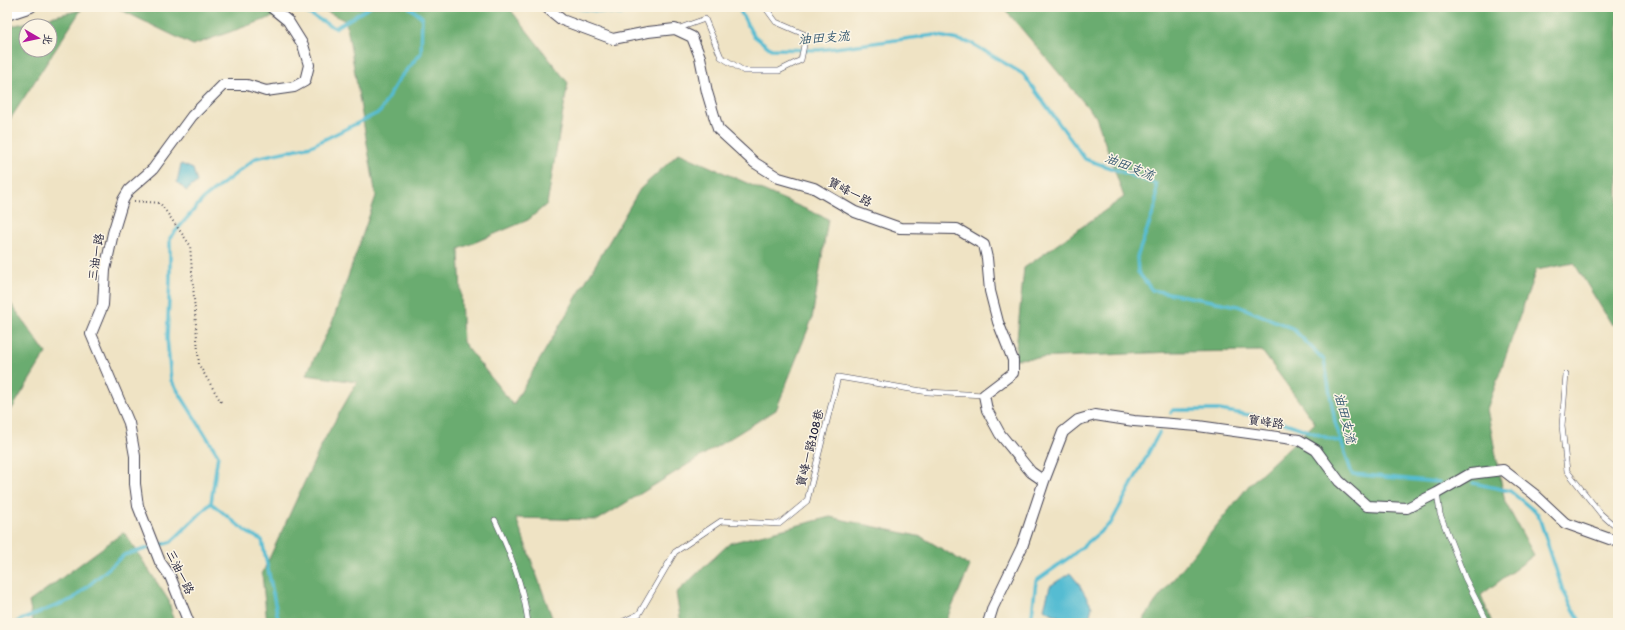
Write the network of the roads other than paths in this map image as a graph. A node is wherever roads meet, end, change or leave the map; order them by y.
1 (31, 7) edge
2 (271, 7) edge
3 (546, 7) edge
4 (764, 7) edge
5 (7, 15) edge
6 (675, 29) junction
7 (1566, 374) dead end
8 (984, 395) junction
9 (1044, 481) junction
10 (1437, 493) junction
11 (495, 520) dead end
12 (1618, 529) edge
13 (1618, 542) edge
14 (189, 623) edge
15 (528, 623) edge
16 (620, 623) edge
17 (988, 623) edge
18 (1488, 623) edge

1 - 5 street
2 - 14 street, 三油一路
3 - 6 street
4 - 6 lane
6 - 8 street, 寶峰一路
7 - 12 lane
8 - 9 street
8 - 16 lane, 寶峰一路108巷
9 - 10 street, 寶峰路
9 - 17 street, 寶峰路
10 - 13 street, 寶峰路
10 - 18 lane
11 - 15 lane

